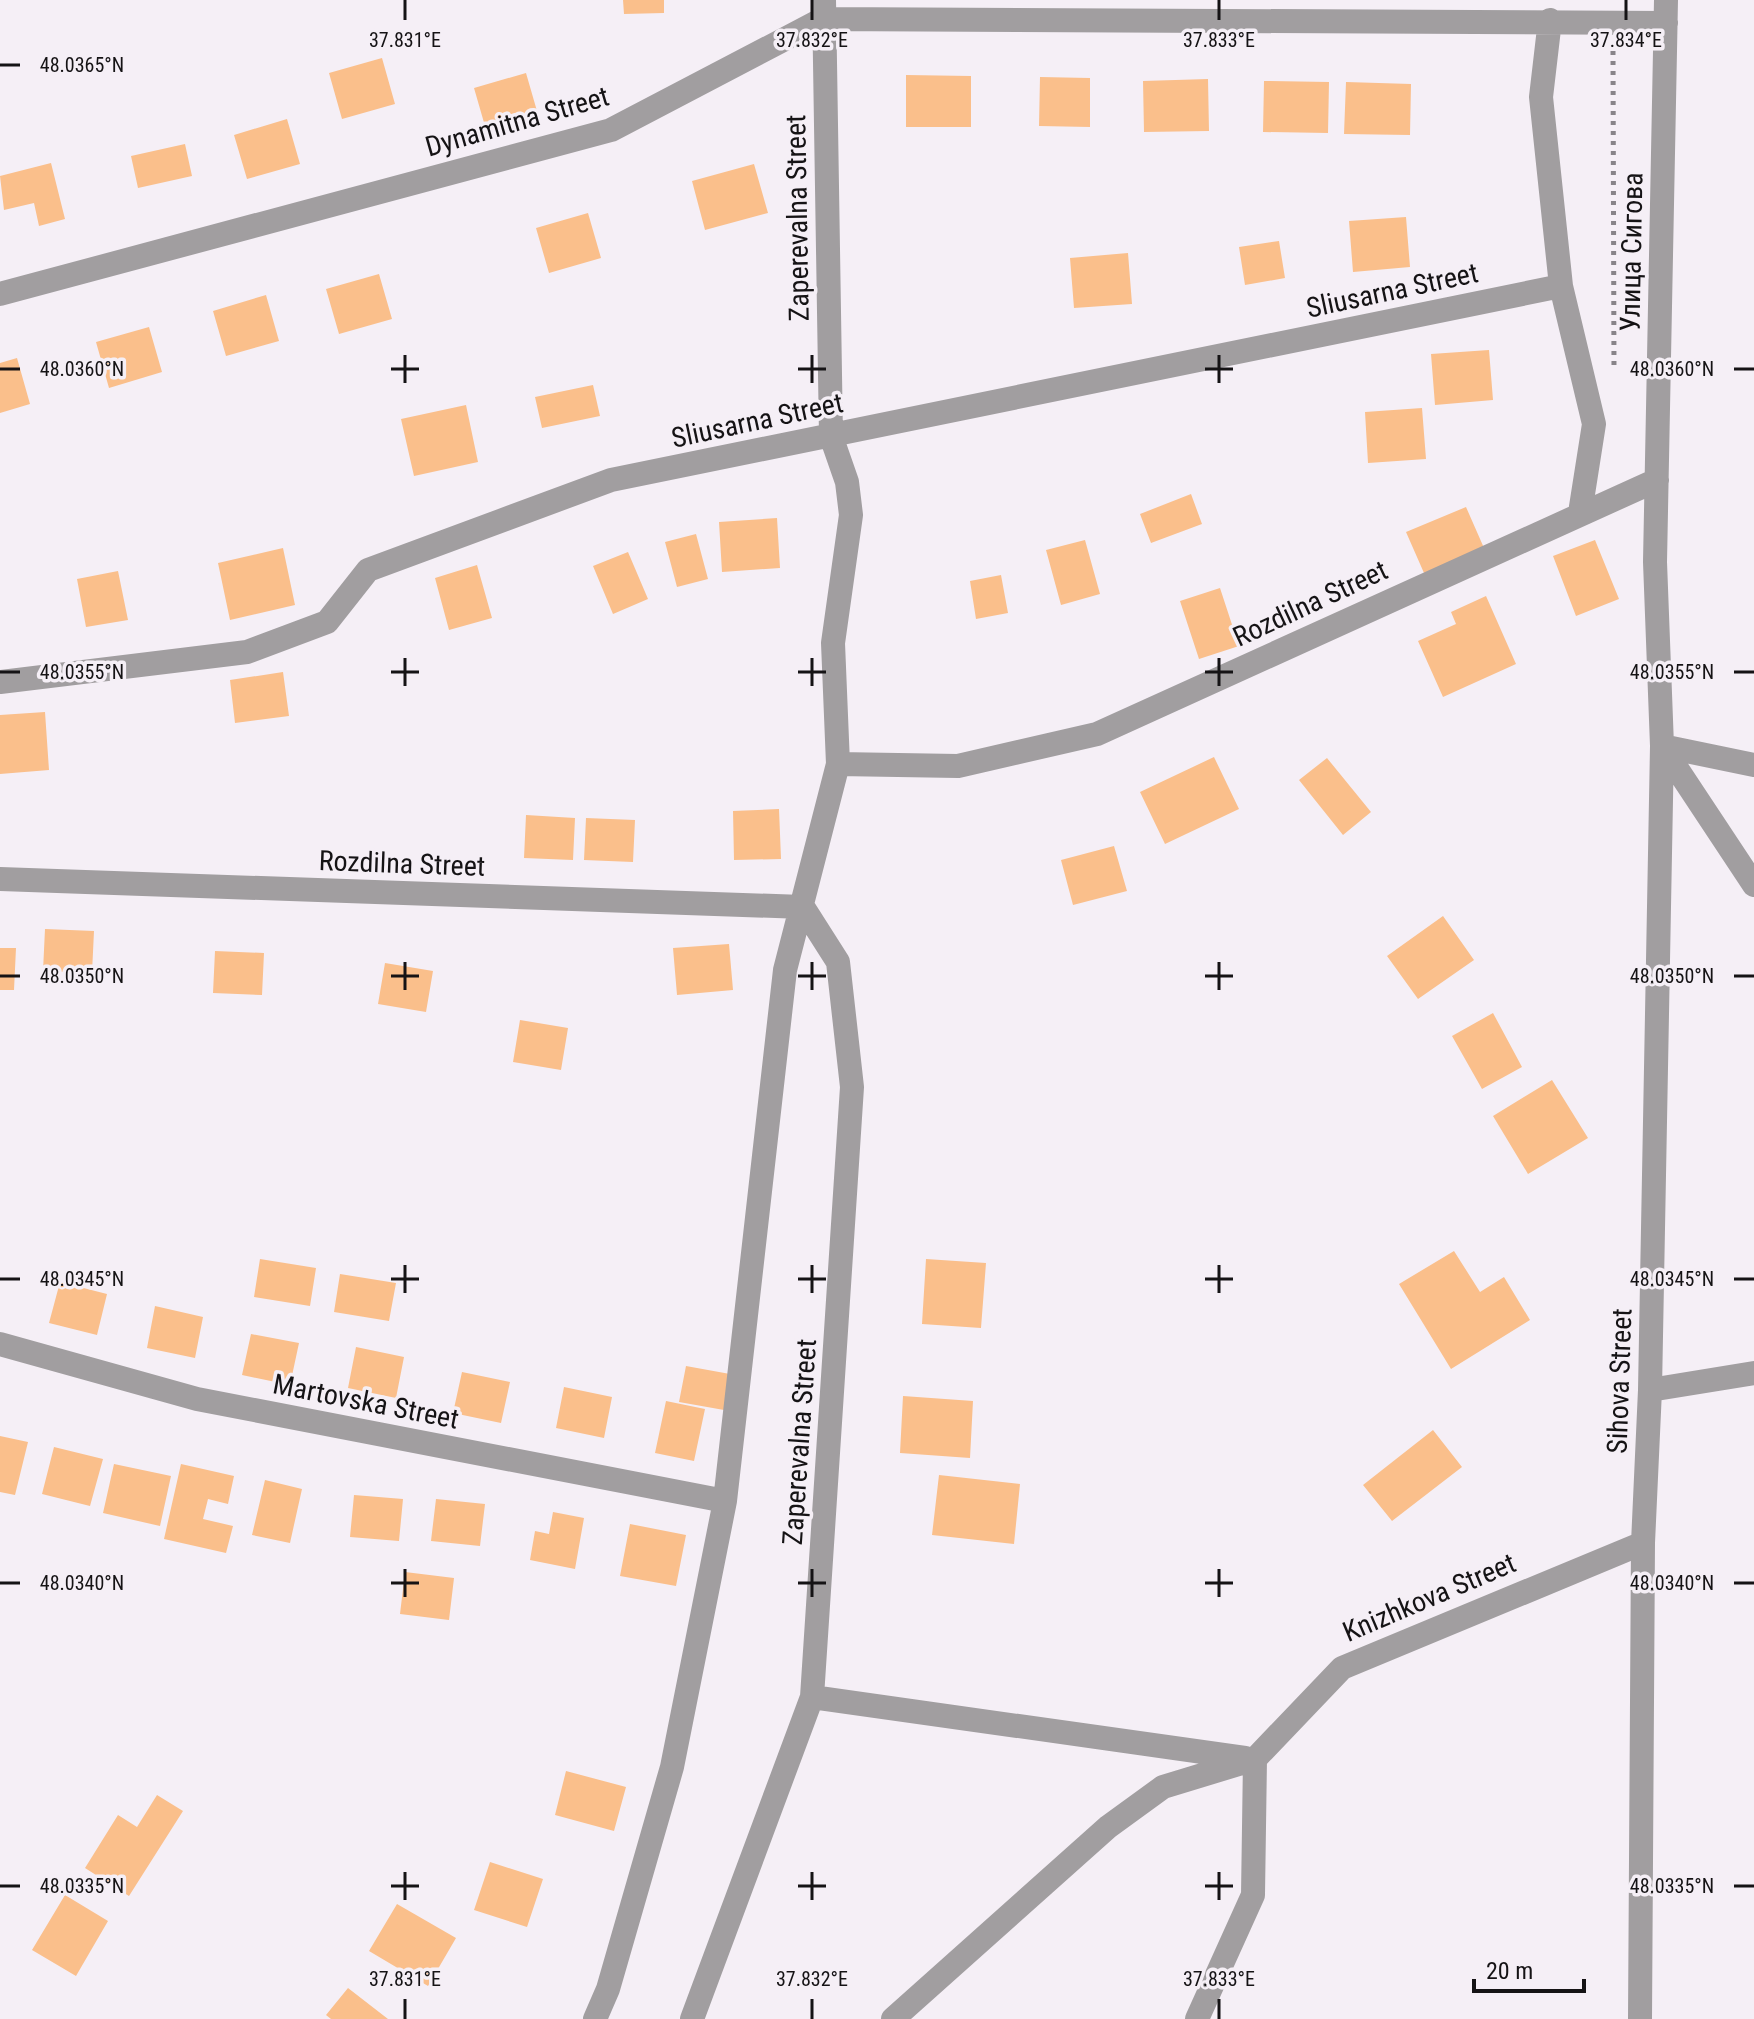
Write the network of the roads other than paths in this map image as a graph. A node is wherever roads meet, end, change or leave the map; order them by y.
1 (823, 9) edge
2 (1666, 11) edge
3 (1550, 20) junction
4 (1561, 286) junction
5 (0, 294) edge
6 (831, 436) junction
7 (1657, 480) junction
8 (1580, 513) junction
9 (0, 682) edge
10 (1662, 746) junction
11 (838, 764) junction
12 (1754, 765) edge
13 (0, 879) edge
14 (1754, 885) edge
15 (803, 907) junction
16 (0, 1344) edge
17 (1754, 1373) edge
18 (1650, 1390) junction
19 (725, 1501) junction
20 (1643, 1543) junction
21 (812, 1697) junction
22 (1255, 1759) junction
23 (595, 2019) edge
24 (692, 2019) edge
25 (893, 2019) edge
26 (1197, 2019) edge
27 (1640, 2019) edge

1 - 3 street, Dynamitna Street
1 - 5 street, Dynamitna Street
1 - 6 street, Zaperevalna Street
2 - 3 street, Dynamitna Street
2 - 7 street, Улица Сигова
3 - 4 street
4 - 6 street, Sliusarna Street
4 - 8 street
6 - 9 street, Sliusarna Street
6 - 11 street, Zaperevalna Street
7 - 8 street, Rozdilna Street
7 - 10 street, Улица Сигова
8 - 11 street, Rozdilna Street
10 - 12 street
10 - 14 street
10 - 18 street, Sihova Street
11 - 15 street, Zaperevalna Street
13 - 15 street, Rozdilna Street
15 - 19 street, Zaperevalna Street
15 - 21 street, Zaperevalna Street
16 - 19 street, Martovska Street
17 - 18 street
18 - 20 street, Sihova Street
19 - 23 street, Zaperevalna Street
20 - 22 street, Knizhkova Street
20 - 27 street, Sihova Street
21 - 22 street
21 - 24 street, Zaperevalna Street
22 - 25 street
22 - 26 street

